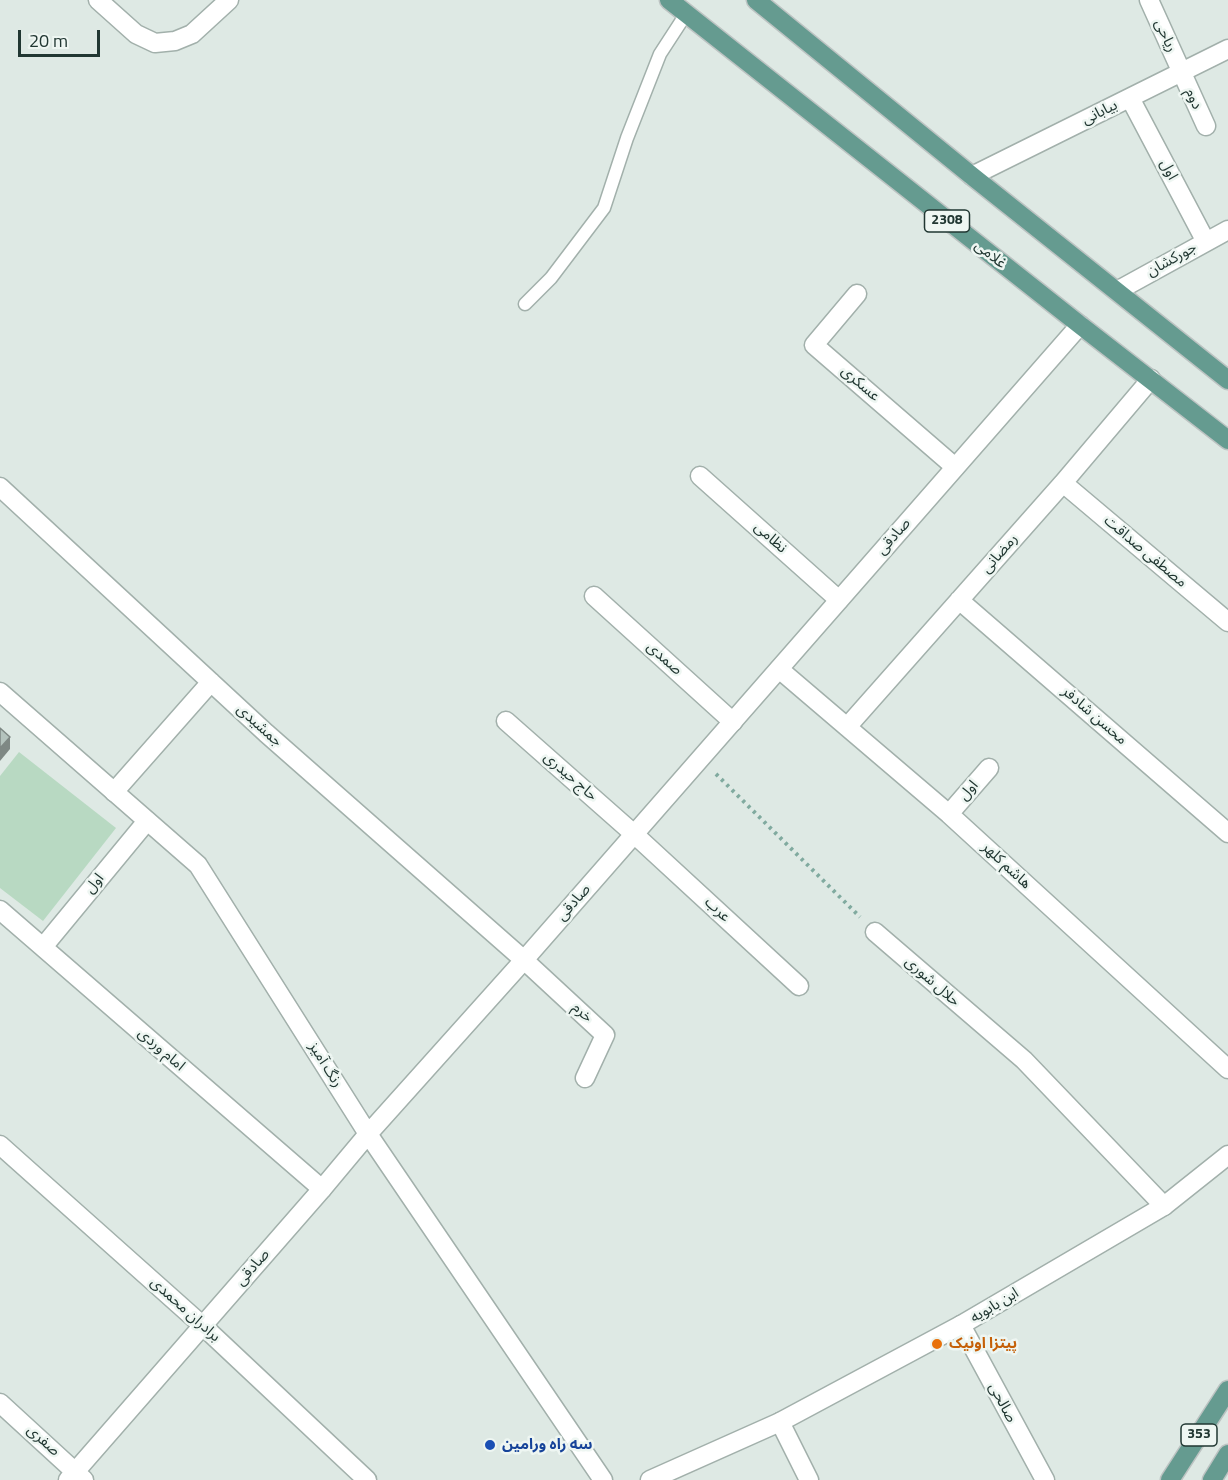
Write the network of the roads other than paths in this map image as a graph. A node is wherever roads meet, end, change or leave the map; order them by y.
1 (98, 0) edge
2 (228, 0) edge
3 (669, 0) edge
4 (756, 0) edge
5 (1149, 0) edge
6 (686, 14) junction
7 (1228, 49) edge
8 (1180, 73) junction
9 (1130, 98) junction
10 (1206, 126) dead end
11 (972, 176) junction
12 (1228, 230) edge
13 (1206, 242) junction
14 (1117, 291) junction
15 (857, 294) dead end
16 (525, 304) dead end
17 (1080, 325) junction
18 (1151, 379) junction
19 (1228, 380) edge
20 (1228, 440) edge
21 (955, 467) junction
22 (700, 476) dead end
23 (1062, 483) junction
24 (0, 487) edge
25 (594, 596) dead end
26 (839, 600) junction
27 (959, 600) junction
28 (1228, 622) edge
29 (779, 669) junction
30 (210, 682) junction
31 (0, 692) edge
32 (506, 721) dead end
33 (733, 722) junction
34 (847, 727) junction
35 (989, 768) dead end
36 (114, 792) junction
37 (949, 814) junction
38 (147, 821) junction
39 (1228, 832) edge
40 (634, 834) junction
41 (0, 909) edge
42 (875, 932) road end
43 (43, 947) junction
44 (524, 960) junction
45 (799, 986) dead end
46 (1228, 1069) edge
47 (585, 1078) dead end
48 (368, 1134) junction
49 (0, 1145) edge
50 (1228, 1155) edge
51 (322, 1189) junction
52 (1164, 1206) junction
53 (961, 1325) junction
54 (203, 1326) junction
55 (1228, 1390) edge
56 (0, 1403) edge
57 (780, 1422) junction
58 (1228, 1454) edge
59 (76, 1477) edge
60 (367, 1480) edge
61 (603, 1480) edge
62 (650, 1480) edge
63 (809, 1480) edge
64 (1045, 1480) edge
65 (1170, 1480) edge
66 (1212, 1480) edge

1 - 2 street
3 - 6 main road, غلامی / 2308
4 - 11 main road
5 - 8 street, ریاحی
6 - 16 lane
6 - 17 main road, غلامی / 2308
7 - 8 street, بیابانی
8 - 9 street, بیابانی
8 - 10 street, دوم
9 - 11 street, بیابانی
9 - 13 street, اول
11 - 14 main road
12 - 13 street, جورکشان
13 - 14 street, جورکشان
14 - 19 main road
15 - 21 street, عسکری
17 - 18 main road, غلامی / 2308
17 - 21 street, صادقی
18 - 20 main road, غلامی / 2308
18 - 23 street, رمضانی
21 - 26 street, صادقی
22 - 26 street, نظامی
23 - 27 street, رمضانی
23 - 28 street, مصطفی صداقت
24 - 30 street, جمشیدی
25 - 33 street, صمدی
26 - 29 street, صادقی
27 - 34 street, رمضانی
27 - 39 street, محسن شادفر
29 - 33 street, صادقی
29 - 34 street, هاشم کلهر
30 - 36 street
30 - 44 street, جمشیدی
31 - 36 street, رنگ آمیز
32 - 40 street, حاج حیدری
33 - 40 street, صادقی
34 - 37 street, هاشم کلهر
35 - 37 street, اول
36 - 38 street, رنگ آمیز
37 - 46 street, هاشم کلهر
38 - 43 street, اول
38 - 48 street, رنگ آمیز
40 - 44 street, صادقی
40 - 45 street, عرب
41 - 43 street, امام وردی
42 - 52 street, حلال شوری
43 - 51 street, امام وردی
44 - 47 street, خرم
44 - 48 street, صادقی
48 - 51 street, صادقی
48 - 61 street, رنگ آمیز
49 - 54 street, برادران محمدی
50 - 52 street, ابن بابویه
51 - 54 street, صادقی
52 - 53 street, ابن بابویه
53 - 57 street, ابن بابویه
53 - 64 street, صالحی
54 - 59 street, صادقی
54 - 60 street, برادران محمدی
55 - 65 main road, 353
56 - 59 street, صفری
57 - 62 street, ابن بابویه
57 - 63 street
58 - 66 main road, 353

